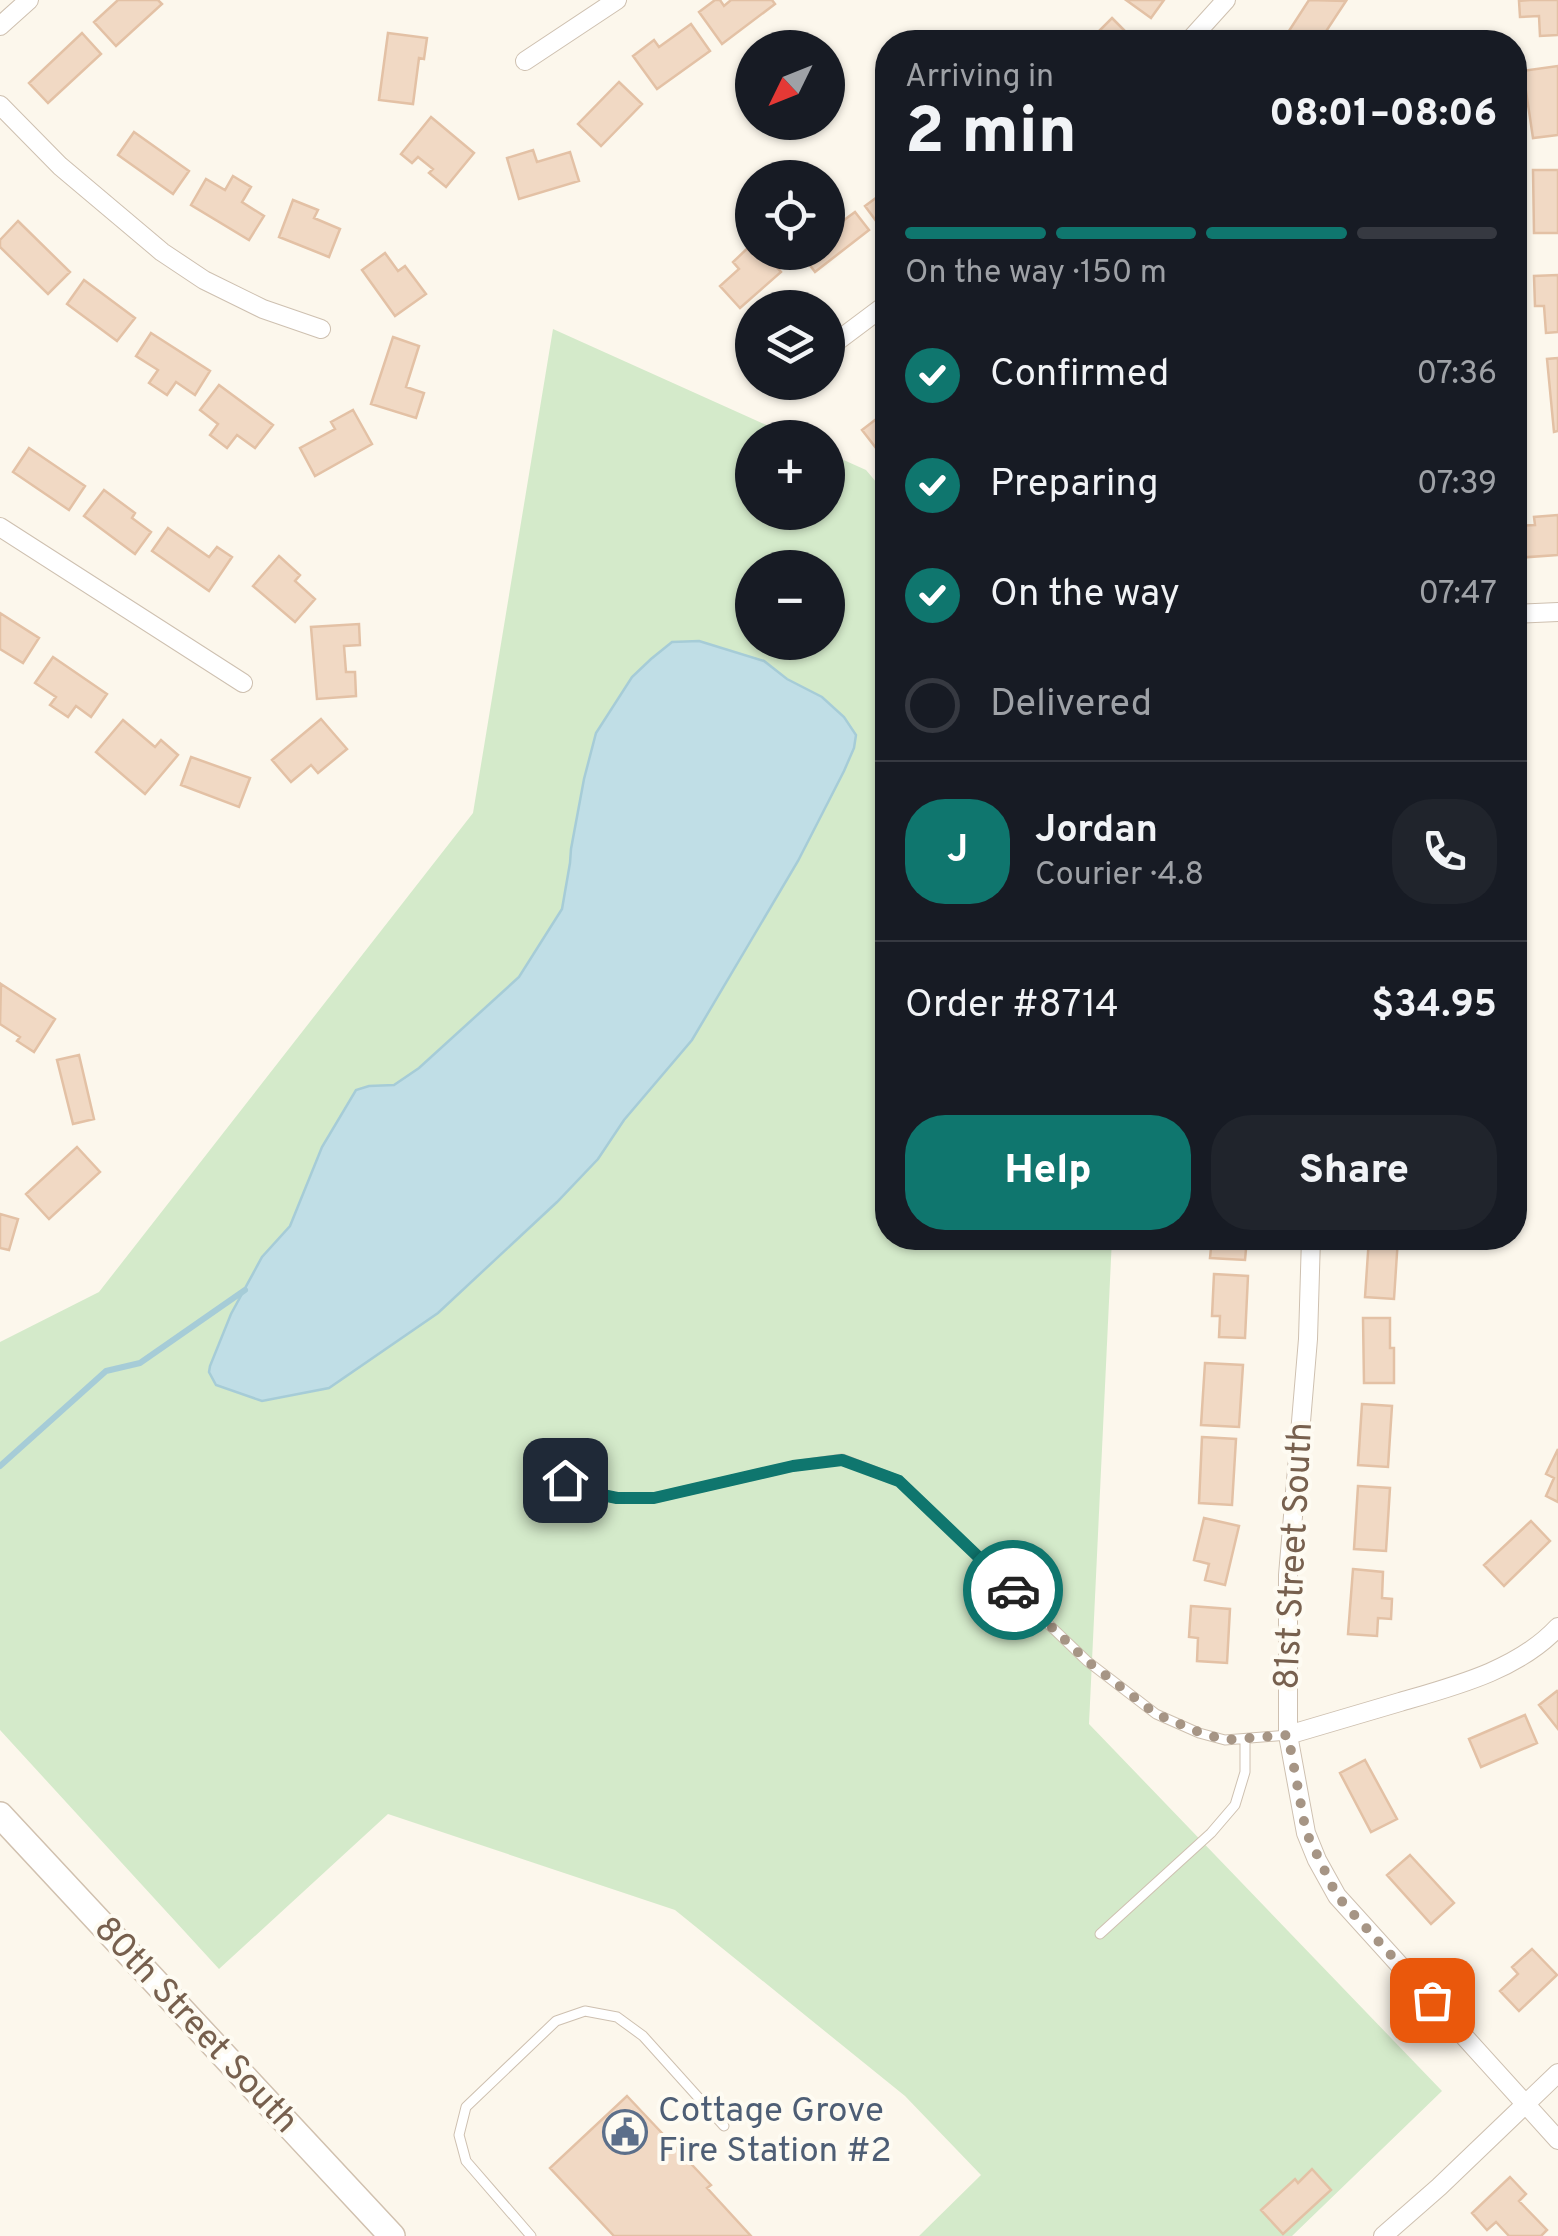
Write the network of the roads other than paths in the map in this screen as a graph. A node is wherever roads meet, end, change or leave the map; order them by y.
1 (29, 0) edge
2 (617, 0) edge
3 (1226, 0) edge
4 (0, 26) edge
5 (1199, 30) edge
6 (525, 61) dead end
7 (0, 106) edge
8 (875, 313) edge
9 (321, 330) dead end
10 (845, 335) edge
11 (0, 527) edge
12 (1558, 612) edge
13 (1527, 613) edge
14 (243, 683) dead end
15 (1311, 1250) edge
16 (565, 1480) dead end
17 (1558, 1626) edge
18 (1288, 1735) junction
19 (1245, 1739) junction
20 (0, 1815) edge
21 (1100, 1934) dead end
22 (1558, 2073) edge
23 (1526, 2104) junction
24 (724, 2126) dead end
25 (1558, 2140) edge
26 (392, 2236) edge
27 (532, 2236) edge
28 (1383, 2236) edge

1 - 4 street
2 - 6 street
3 - 5 street
7 - 9 street
8 - 10 street
11 - 14 street
12 - 13 street
15 - 18 street, 81st Street South
16 - 19 lane
17 - 18 street
18 - 19 lane
18 - 23 street, 81st Street South
19 - 21 lane
20 - 26 main road, 80th Street South
22 - 23 street
23 - 25 street, 81st Street South
23 - 28 street
24 - 27 lane

